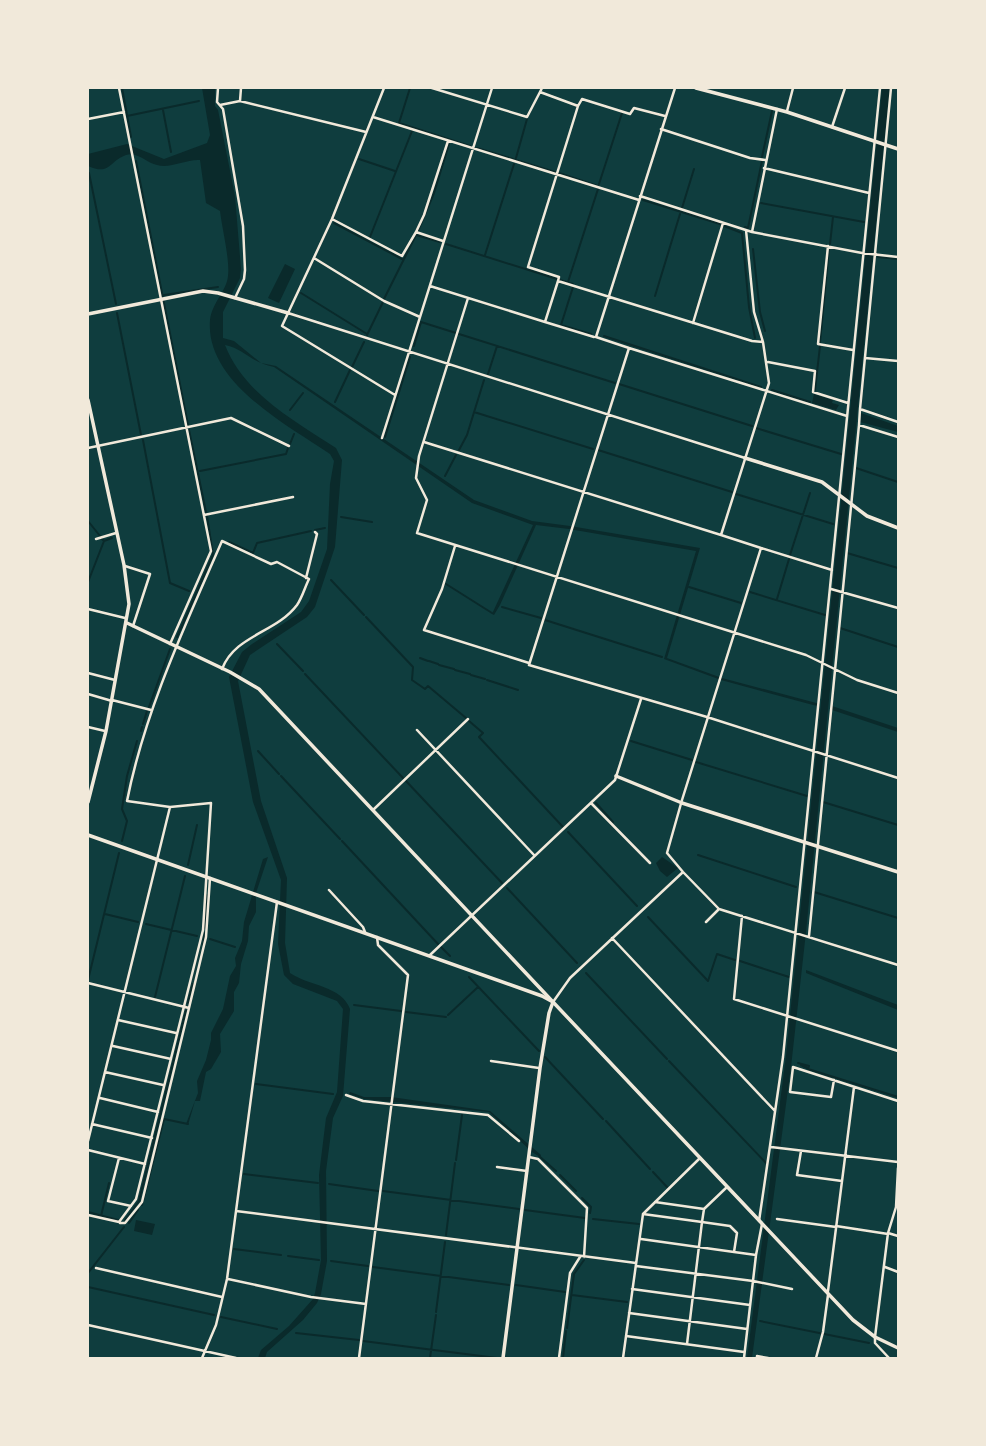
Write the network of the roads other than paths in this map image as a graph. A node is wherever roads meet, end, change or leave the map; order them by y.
1 (119, 88) edge
2 (218, 88) edge
3 (241, 88) edge
4 (384, 88) edge
5 (432, 88) edge
6 (492, 88) edge
7 (542, 88) edge
8 (675, 88) edge
9 (696, 88) edge
10 (793, 88) edge
11 (845, 88) edge
12 (880, 88) edge
13 (891, 88) edge
14 (540, 92) junction
15 (240, 101) junction
16 (219, 105) junction
17 (486, 105) junction
18 (578, 106) junction
19 (777, 109) junction
20 (124, 112) junction
21 (787, 112) junction
22 (665, 116) junction
23 (373, 117) junction
24 (88, 119) edge
25 (832, 127) junction
26 (661, 129) junction
27 (366, 132) junction
28 (448, 141) junction
29 (875, 142) junction
30 (886, 145) junction
31 (472, 148) junction
32 (898, 149) edge
33 (765, 160) junction
34 (764, 168) junction
35 (556, 175) junction
36 (869, 193) junction
37 (639, 198) junction
38 (332, 219) junction
39 (723, 223) junction
40 (746, 230) junction
41 (416, 232) junction
42 (752, 232) junction
43 (443, 241) junction
44 (828, 246) junction
45 (864, 253) junction
46 (875, 254) junction
47 (898, 257) edge
48 (313, 258) junction
49 (558, 281) junction
50 (429, 286) junction
51 (233, 297) junction
52 (608, 297) junction
53 (468, 298) junction
54 (162, 299) junction
55 (288, 313) junction
56 (88, 314) edge
57 (419, 317) junction
58 (545, 322) junction
59 (693, 323) junction
60 (596, 337) junction
61 (763, 342) junction
62 (629, 348) junction
63 (853, 350) junction
64 (409, 352) junction
65 (865, 358) junction
66 (898, 361) edge
67 (767, 362) junction
68 (448, 364) junction
69 (765, 390) junction
70 (396, 395) junction
71 (88, 400) edge
72 (848, 404) junction
73 (860, 409) junction
74 (607, 414) junction
75 (847, 416) junction
76 (898, 422) edge
77 (859, 425) junction
78 (186, 428) junction
79 (898, 437) edge
80 (382, 438) dead end
81 (424, 442) junction
82 (98, 446) junction
83 (289, 446) dead end
84 (88, 448) edge
85 (746, 458) junction
86 (583, 492) junction
87 (840, 494) junction
88 (293, 497) dead end
89 (851, 503) junction
90 (204, 515) junction
91 (898, 528) edge
92 (315, 532) dead end
93 (117, 533) junction
94 (721, 535) junction
95 (96, 539) dead end
96 (455, 545) junction
97 (761, 548) junction
98 (124, 565) junction
99 (832, 570) junction
100 (306, 578) junction
101 (556, 578) junction
102 (831, 589) junction
103 (842, 591) junction
104 (898, 608) edge
105 (88, 609) edge
106 (127, 621) junction
107 (133, 626) junction
108 (735, 633) junction
109 (170, 644) junction
110 (176, 647) junction
111 (529, 663) junction
112 (823, 663) junction
113 (222, 669) junction
114 (835, 670) junction
115 (88, 673) edge
116 (116, 681) junction
117 (88, 694) edge
118 (898, 694) edge
119 (641, 699) junction
120 (112, 701) junction
121 (152, 710) junction
122 (707, 717) junction
123 (468, 719) dead end
124 (88, 727) edge
125 (417, 730) dead end
126 (106, 731) junction
127 (436, 750) junction
128 (814, 752) junction
129 (826, 756) junction
130 (616, 776) junction
131 (898, 778) edge
132 (89, 794) edge
133 (88, 802) edge
134 (591, 803) junction
135 (682, 803) junction
136 (170, 807) junction
137 (373, 810) junction
138 (88, 835) edge
139 (805, 842) junction
140 (817, 846) junction
141 (535, 856) junction
142 (157, 859) junction
143 (650, 863) dead end
144 (683, 872) junction
145 (898, 872) edge
146 (207, 877) junction
147 (329, 890) dead end
148 (278, 902) junction
149 (719, 909) junction
150 (471, 915) junction
151 (742, 916) junction
152 (706, 922) dead end
153 (796, 932) junction
154 (365, 933) junction
155 (808, 936) junction
156 (377, 937) junction
157 (612, 938) junction
158 (430, 956) junction
159 (898, 965) edge
160 (88, 983) edge
161 (125, 992) junction
162 (553, 1002) junction
163 (184, 1007) junction
164 (189, 1008) junction
165 (787, 1016) junction
166 (118, 1020) junction
167 (177, 1033) junction
168 (112, 1045) junction
169 (898, 1051) edge
170 (171, 1059) junction
171 (491, 1061) dead end
172 (540, 1068) junction
173 (105, 1072) junction
174 (834, 1080) junction
175 (164, 1086) junction
176 (854, 1087) junction
177 (345, 1095) dead end
178 (99, 1097) junction
179 (898, 1101) edge
180 (392, 1102) junction
181 (775, 1111) junction
182 (158, 1112) junction
183 (92, 1124) junction
184 (152, 1138) junction
185 (88, 1141) edge
186 (519, 1141) dead end
187 (771, 1147) junction
188 (88, 1150) edge
189 (801, 1151) junction
190 (529, 1156) junction
191 (845, 1157) junction
192 (119, 1158) junction
193 (700, 1158) junction
194 (898, 1162) edge
195 (145, 1164) junction
196 (497, 1167) dead end
197 (898, 1168) edge
198 (527, 1171) junction
199 (842, 1181) junction
200 (727, 1186) junction
201 (898, 1191) edge
202 (654, 1202) junction
203 (131, 1206) junction
204 (704, 1209) junction
205 (236, 1211) junction
206 (643, 1214) junction
207 (88, 1215) edge
208 (777, 1219) dead end
209 (88, 1221) edge
210 (119, 1222) junction
211 (702, 1222) junction
212 (761, 1222) junction
213 (836, 1226) junction
214 (375, 1230) junction
215 (888, 1233) junction
216 (898, 1236) edge
217 (640, 1239) junction
218 (699, 1247) junction
219 (517, 1248) junction
220 (734, 1252) junction
221 (756, 1255) junction
222 (582, 1256) junction
223 (636, 1264) junction
224 (885, 1266) junction
225 (96, 1268) dead end
226 (898, 1272) edge
227 (696, 1273) junction
228 (227, 1279) junction
229 (754, 1281) junction
230 (632, 1289) junction
231 (792, 1289) dead end
232 (828, 1294) junction
233 (223, 1297) junction
234 (693, 1297) junction
235 (366, 1304) junction
236 (750, 1305) junction
237 (629, 1313) junction
238 (690, 1322) junction
239 (88, 1325) edge
240 (747, 1329) junction
241 (626, 1336) junction
242 (875, 1337) junction
243 (687, 1344) junction
244 (898, 1348) edge
245 (207, 1352) junction
246 (745, 1352) junction
247 (202, 1359) edge
248 (236, 1359) edge
249 (359, 1359) edge
250 (503, 1359) edge
251 (559, 1359) edge
252 (623, 1359) edge
253 (744, 1359) edge
254 (757, 1359) edge
255 (768, 1359) edge
256 (816, 1359) edge
257 (889, 1359) edge

1 - 20 street
2 - 16 street
3 - 15 street
4 - 23 street
5 - 17 street
6 - 17 street
7 - 14 street
8 - 22 street
9 - 19 street
10 - 21 street
11 - 25 street
12 - 29 street
13 - 30 street
14 - 17 street
14 - 18 street
15 - 16 street
15 - 27 street
16 - 51 street
17 - 31 street
18 - 22 street
18 - 35 street
19 - 21 street
19 - 33 street
20 - 24 street
20 - 54 street
21 - 25 street
22 - 26 street
23 - 27 street
23 - 28 street
25 - 29 street
26 - 33 street
26 - 37 street
27 - 38 street
28 - 31 street
28 - 41 street
29 - 30 street
29 - 36 street
30 - 32 street
30 - 46 street
31 - 35 street
31 - 43 street
33 - 34 street
34 - 36 street
34 - 42 street
35 - 37 street
35 - 49 street
36 - 45 street
37 - 39 street
37 - 52 street
38 - 41 street
38 - 48 street
39 - 40 street
39 - 59 street
40 - 42 street
40 - 61 street
41 - 43 street
42 - 44 street
43 - 50 street
44 - 45 street
44 - 63 street
45 - 46 street
45 - 63 street
46 - 47 street
46 - 65 street
48 - 55 street
48 - 57 street
49 - 52 street
49 - 58 street
50 - 53 street
50 - 57 street
51 - 54 street
51 - 55 street
52 - 59 street
52 - 60 street
53 - 58 street
53 - 68 street
54 - 56 street
54 - 78 street
55 - 64 street
55 - 70 street
57 - 64 street
58 - 60 street
59 - 61 street
60 - 62 street
61 - 67 street
62 - 69 street
62 - 74 street
63 - 72 street
64 - 68 street
64 - 70 street
65 - 66 street
65 - 73 street
67 - 69 street
67 - 72 street
68 - 74 street
68 - 81 street
69 - 75 street
69 - 85 street
70 - 80 street
71 - 82 street
72 - 75 street
73 - 76 street
73 - 77 street
74 - 85 street
74 - 86 street
75 - 87 street
77 - 79 street
77 - 89 street
78 - 82 street
78 - 83 street
78 - 90 street
81 - 86 street
81 - 96 street
82 - 84 street
82 - 93 street
85 - 87 street
85 - 94 street
86 - 94 street
86 - 101 street
87 - 89 street
87 - 99 street
88 - 90 street
89 - 91 street
89 - 103 street
90 - 109 street
92 - 100 street
93 - 95 street
93 - 98 street
94 - 97 street
96 - 101 street
96 - 111 street
97 - 99 street
97 - 108 street
98 - 106 street
98 - 107 street
99 - 102 street
100 - 110 street
100 - 113 street
101 - 108 street
101 - 111 street
102 - 103 street
102 - 112 street
103 - 104 street
103 - 114 street
105 - 106 street
106 - 107 street
106 - 116 street
107 - 109 street
108 - 112 street
108 - 122 street
109 - 110 street
110 - 113 street
110 - 121 street
111 - 119 street
112 - 114 street
112 - 128 street
113 - 137 street
114 - 118 street
114 - 129 street
115 - 116 street
116 - 120 street
117 - 120 street
119 - 122 street
119 - 130 street
120 - 121 street
120 - 126 street
121 - 136 street
122 - 128 street
122 - 135 street
123 - 127 street
124 - 126 street
125 - 127 street
126 - 132 street
127 - 137 street
127 - 141 street
128 - 129 street
128 - 139 street
129 - 131 street
129 - 140 street
130 - 134 street
130 - 135 street
132 - 133 street
134 - 141 street
134 - 143 street
135 - 139 street
135 - 144 street
136 - 142 street
136 - 146 street
137 - 150 street
138 - 142 street
139 - 140 street
139 - 153 street
140 - 145 street
140 - 155 street
141 - 150 street
142 - 146 street
142 - 161 street
144 - 149 street
144 - 157 street
146 - 148 street
146 - 163 street
146 - 164 street
147 - 154 street
148 - 154 street
148 - 205 street
149 - 151 street
149 - 152 street
150 - 158 street
150 - 162 street
151 - 153 street
151 - 165 street
153 - 155 street
153 - 165 street
154 - 156 street
155 - 159 street
156 - 158 street
156 - 180 street
157 - 162 street
157 - 181 street
158 - 162 street
160 - 161 street
161 - 163 street
161 - 166 street
162 - 172 street
162 - 193 street
163 - 164 street
163 - 167 street
164 - 210 street
165 - 169 street
165 - 181 street
166 - 167 street
166 - 168 street
167 - 170 street
168 - 170 street
168 - 173 street
170 - 175 street
171 - 172 street
172 - 190 street
173 - 175 street
173 - 178 street
174 - 174 street
174 - 176 street
175 - 182 street
176 - 179 street
176 - 191 street
177 - 180 street
178 - 182 street
178 - 183 street
180 - 186 street
180 - 214 street
181 - 187 street
182 - 184 street
183 - 184 street
183 - 185 street
184 - 195 street
187 - 189 street
187 - 212 street
188 - 192 street
189 - 191 street
189 - 199 street
190 - 198 street
190 - 222 street
191 - 194 street
191 - 199 street
192 - 195 street
192 - 203 street
193 - 200 street
193 - 202 street
195 - 203 street
196 - 198 street
197 - 201 street
198 - 219 street
199 - 213 street
200 - 204 street
200 - 212 street
201 - 215 street
202 - 204 street
202 - 206 street
203 - 210 street
204 - 211 street
205 - 214 street
205 - 228 street
206 - 211 street
206 - 217 street
207 - 209 street
207 - 210 street
208 - 213 street
211 - 218 street
211 - 220 street
212 - 221 street
212 - 232 street
213 - 215 street
213 - 232 street
214 - 219 street
214 - 235 street
215 - 216 street
215 - 224 street
217 - 218 street
217 - 223 street
218 - 220 street
218 - 227 street
219 - 222 street
219 - 250 street
220 - 221 street
221 - 229 street
222 - 223 street
222 - 251 street
223 - 227 street
223 - 230 street
224 - 226 street
224 - 242 street
225 - 233 street
227 - 229 street
227 - 234 street
228 - 233 street
228 - 235 street
229 - 231 street
229 - 236 street
230 - 234 street
230 - 237 street
232 - 242 street
232 - 256 street
233 - 245 street
234 - 236 street
234 - 238 street
235 - 249 street
236 - 240 street
237 - 238 street
237 - 241 street
238 - 240 street
238 - 243 street
239 - 245 street
240 - 246 street
241 - 243 street
241 - 252 street
242 - 244 street
242 - 257 street
243 - 246 street
245 - 247 street
245 - 248 street
246 - 253 street
254 - 255 street

